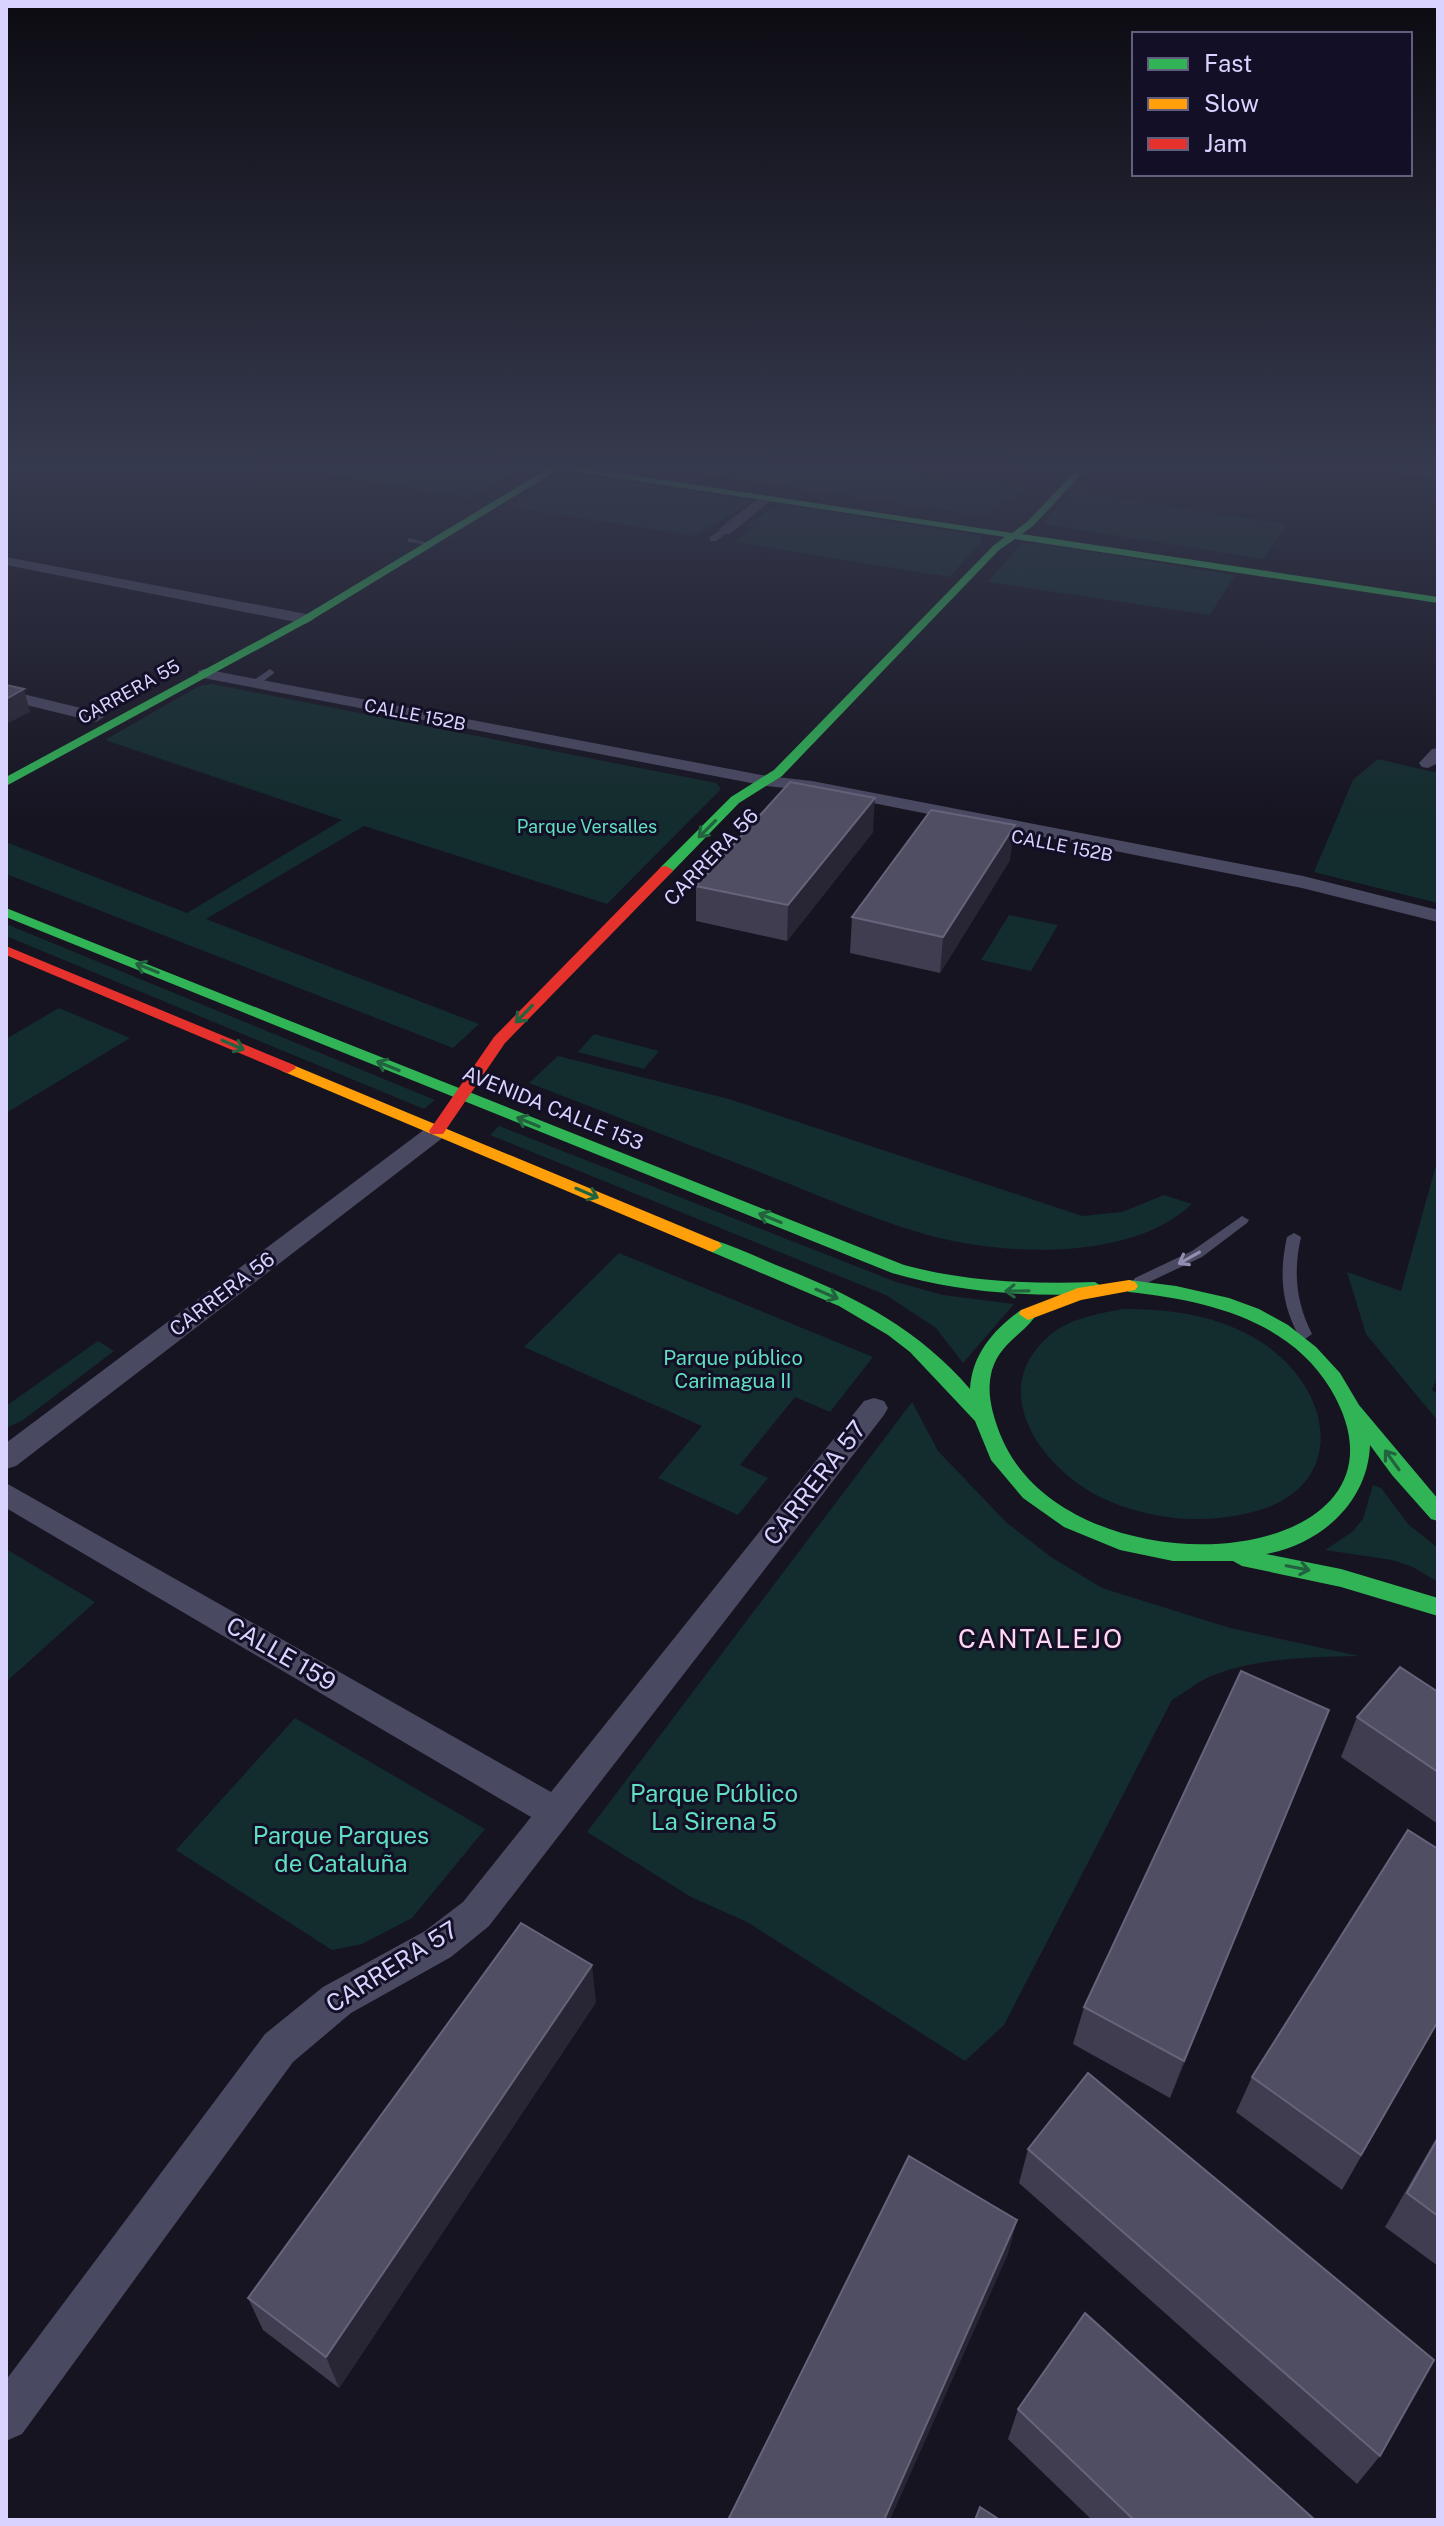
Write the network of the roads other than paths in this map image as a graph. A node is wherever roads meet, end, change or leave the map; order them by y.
1 (119, 583) edge
2 (339, 583) edge
3 (366, 583) edge
4 (960, 583) edge
5 (1326, 583) edge
6 (1370, 583) edge
7 (1438, 592) edge
8 (1438, 600) edge
9 (285, 615) junction
10 (306, 619) junction
11 (270, 672) dead end
12 (204, 674) junction
13 (254, 684) junction
14 (6, 695) edge
15 (96, 717) junction
16 (6, 765) edge
17 (767, 781) junction
18 (6, 782) edge
19 (761, 805) dead end
20 (6, 912) edge
21 (1438, 916) edge
22 (6, 950) edge
23 (492, 1083) dead end
24 (467, 1097) junction
25 (437, 1131) junction
26 (1242, 1220) dead end
27 (1294, 1237) dead end
28 (1129, 1286) junction
29 (1095, 1288) junction
30 (1315, 1352) junction
31 (1351, 1404) junction
32 (874, 1408) dead end
33 (980, 1415) junction
34 (6, 1458) edge
35 (6, 1494) edge
36 (1438, 1513) edge
37 (1221, 1555) junction
38 (1438, 1607) edge
39 (557, 1814) junction
40 (6, 2418) edge

1 - 9 street
2 - 9 street, CARRERA 55
3 - 10 street, CARRERA 55
4 - 17 street, CARRERA 56
5 - 8 street
6 - 7 street
9 - 10 street
9 - 15 street, CARRERA 55
10 - 12 street, CARRERA 55
11 - 13 lane
12 - 13 street, CALLE 152B
12 - 18 street, CARRERA 55
13 - 17 street, CALLE 152B
14 - 15 street
15 - 16 street, CARRERA 55
17 - 19 street, CARRERA 56
17 - 21 street, CALLE 152B
17 -> 24 street, CARRERA 56
24 -> 20 street, AVENIDA CALLE 153
22 -> 25 street
23 - 24 street, CARRERA 56
24 - 25 street, CARRERA 56
29 -> 24 street, AVENIDA CALLE 153
25 -> 33 street
25 - 34 street, CARRERA 56
26 -> 28 lane
27 - 30 lane
28 - 29 street
28 - 30 street
29 - 33 street
30 - 31 street
36 -> 31 street
31 - 37 street
32 - 39 street, CARRERA 57
33 - 37 street
35 - 39 street, CALLE 159
37 -> 38 street
39 - 40 street, CARRERA 57

